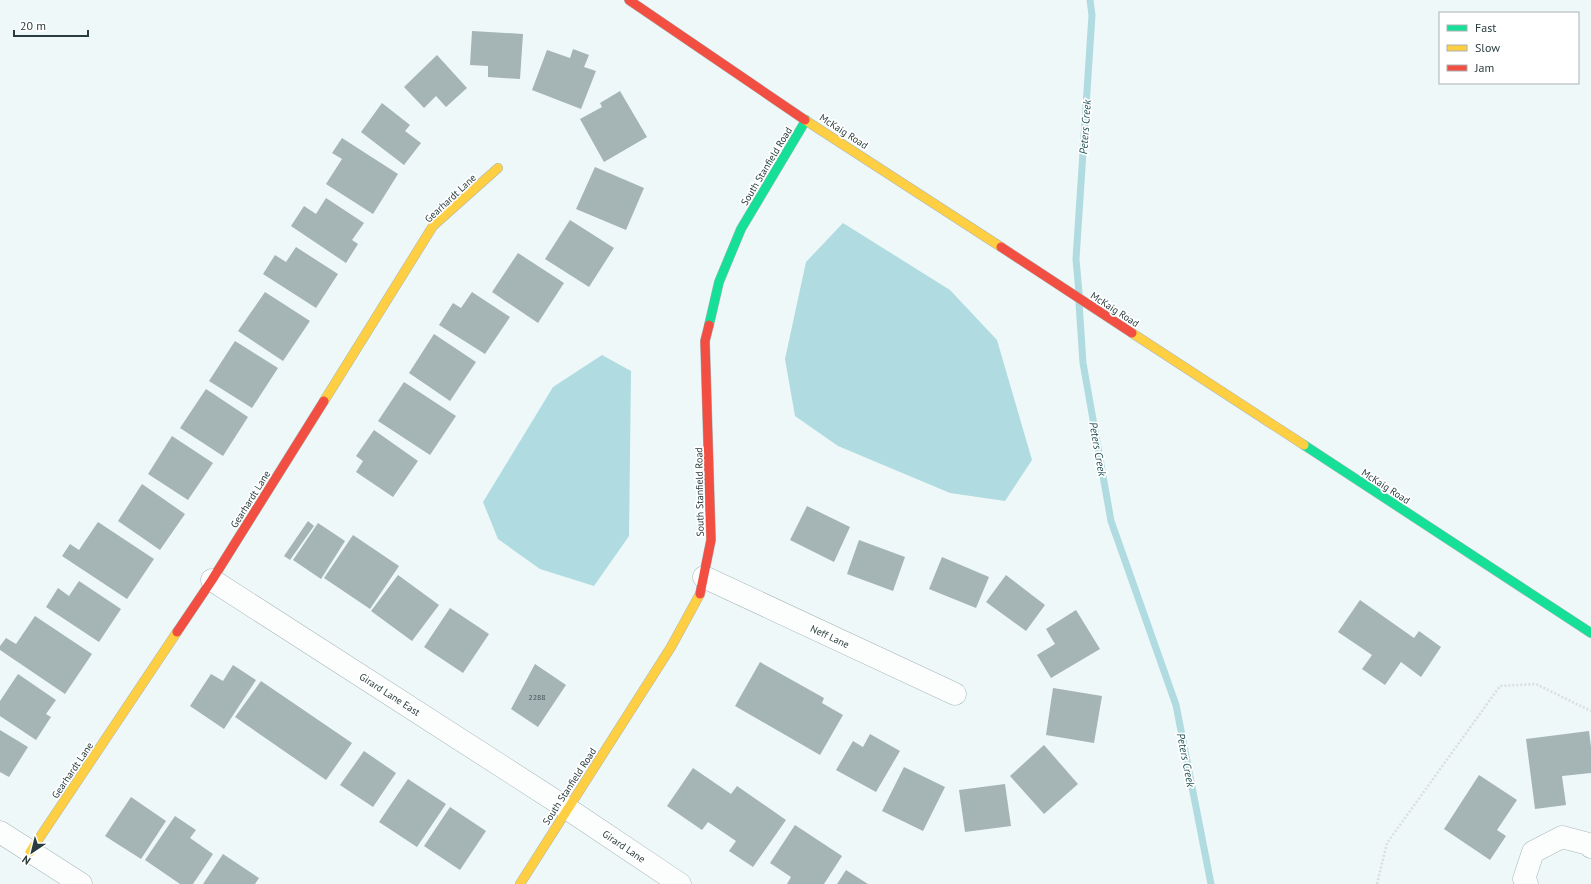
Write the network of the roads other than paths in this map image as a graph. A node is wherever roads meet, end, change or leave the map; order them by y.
1 (629, 0) edge
2 (806, 120) junction
3 (498, 168) dead end
4 (704, 577) junction
5 (212, 580) junction
6 (1591, 633) edge
7 (956, 694) dead end
8 (568, 809) junction
9 (0, 832) edge
10 (1591, 847) edge
11 (30, 852) junction
12 (81, 884) edge
13 (520, 884) edge
14 (680, 884) edge
15 (1527, 884) edge

1 - 2 street, McKaig Road
2 - 4 street, South Stanfield Road
2 - 6 street, McKaig Road
3 - 5 street, Gearhardt Lane
4 - 7 street, Neff Lane
4 - 8 street, South Stanfield Road
5 - 8 street, Girard Lane East
5 - 11 street, Gearhardt Lane
8 - 13 street, South Stanfield Road
8 - 14 street, Girard Lane
9 - 11 street
10 - 15 street
11 - 12 street

